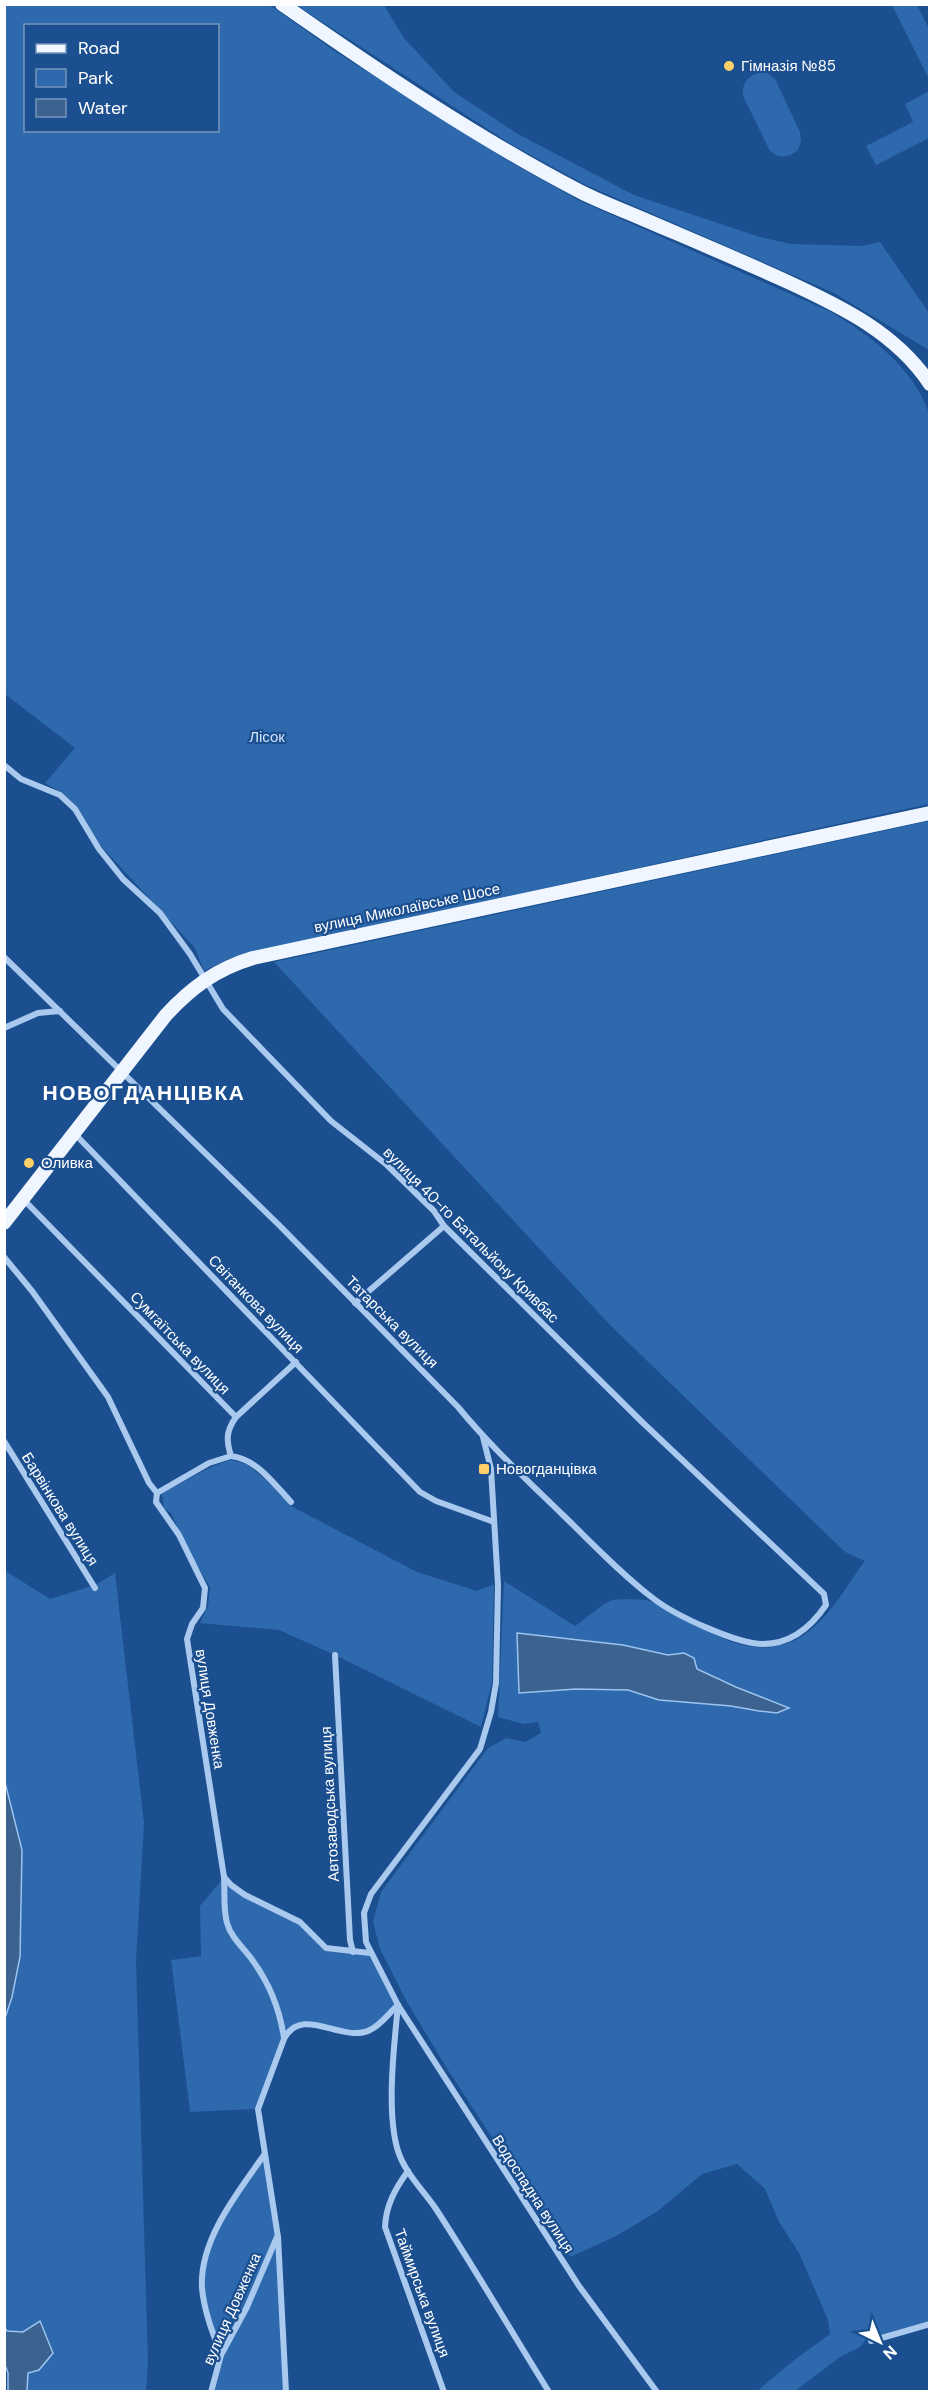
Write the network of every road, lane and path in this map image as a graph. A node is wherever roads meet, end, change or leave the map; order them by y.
1 (282, 4) edge
2 (930, 384) edge
3 (4, 765) edge
4 (930, 813) edge
5 (4, 957) edge
6 (205, 979) junction
7 (60, 1011) junction
8 (4, 1028) edge
9 (123, 1071) junction
10 (74, 1133) junction
11 (23, 1200) junction
12 (4, 1223) edge
13 (444, 1226) junction
14 (4, 1257) edge
15 (355, 1303) junction
16 (296, 1362) junction
17 (236, 1417) junction
18 (483, 1437) junction
19 (4, 1442) edge
20 (231, 1456) junction
21 (157, 1493) junction
22 (291, 1502) dead end
23 (494, 1522) junction
24 (95, 1588) dead end
25 (793, 1638) joint
26 (335, 1655) dead end
27 (224, 1877) junction
28 (353, 1952) junction
29 (370, 1953) junction
30 (398, 2005) junction
31 (284, 2038) junction
32 (264, 2155) junction
33 (408, 2171) junction
34 (278, 2237) junction
35 (930, 2324) edge
36 (871, 2341) dead end
37 (221, 2355) junction
38 (211, 2391) edge
39 (286, 2391) edge
40 (444, 2391) edge
41 (549, 2391) edge
42 (657, 2391) edge

1 - 2 main road
3 - 6 street, вулиця 40-го Батальйону Кривбас
4 - 6 main road, вулиця Миколаївське Шосе
5 - 7 street, Татарська вулиця
6 - 9 main road, вулиця Миколаївське Шосе
6 - 13 street, вулиця 40-го Батальйону Кривбас
7 - 8 street
7 - 9 street, Татарська вулиця
9 - 10 main road, вулиця Миколаївське Шосе
9 - 15 street, Татарська вулиця
10 - 11 main road, вулиця Миколаївське Шосе
10 - 16 street, Світанкова вулиця
11 - 12 main road, вулиця Миколаївське Шосе
11 - 17 street, Сумгаїтська вулиця
13 - 15 street
13 - 25 street, вулиця 40-го Батальйону Кривбас
14 - 21 street, вулиця Довженка
15 - 18 street, Татарська вулиця
16 - 17 street
16 - 23 street, Світанкова вулиця
17 - 20 street
18 - 23 street, Водоспадна вулиця
18 - 25 street, Татарська вулиця
19 - 24 street, Барвінкова вулиця
20 - 21 street
20 - 22 street
21 - 27 street, вулиця Довженка
23 - 29 street, Водоспадна вулиця
26 - 28 street, Автозаводська вулиця
27 - 28 street
27 - 31 street, вулиця Довженка
28 - 29 street
29 - 30 street, Водоспадна вулиця
30 - 31 street
30 - 33 street
30 - 42 street, Водоспадна вулиця
31 - 32 street, вулиця Довженка
32 - 34 street, вулиця Довженка
32 - 37 street
33 - 40 street, Таймирська вулиця
33 - 41 street
34 - 37 street, вулиця Довженка
34 - 39 street, вулиця Довженка
35 - 36 street
37 - 38 street, вулиця Довженка

